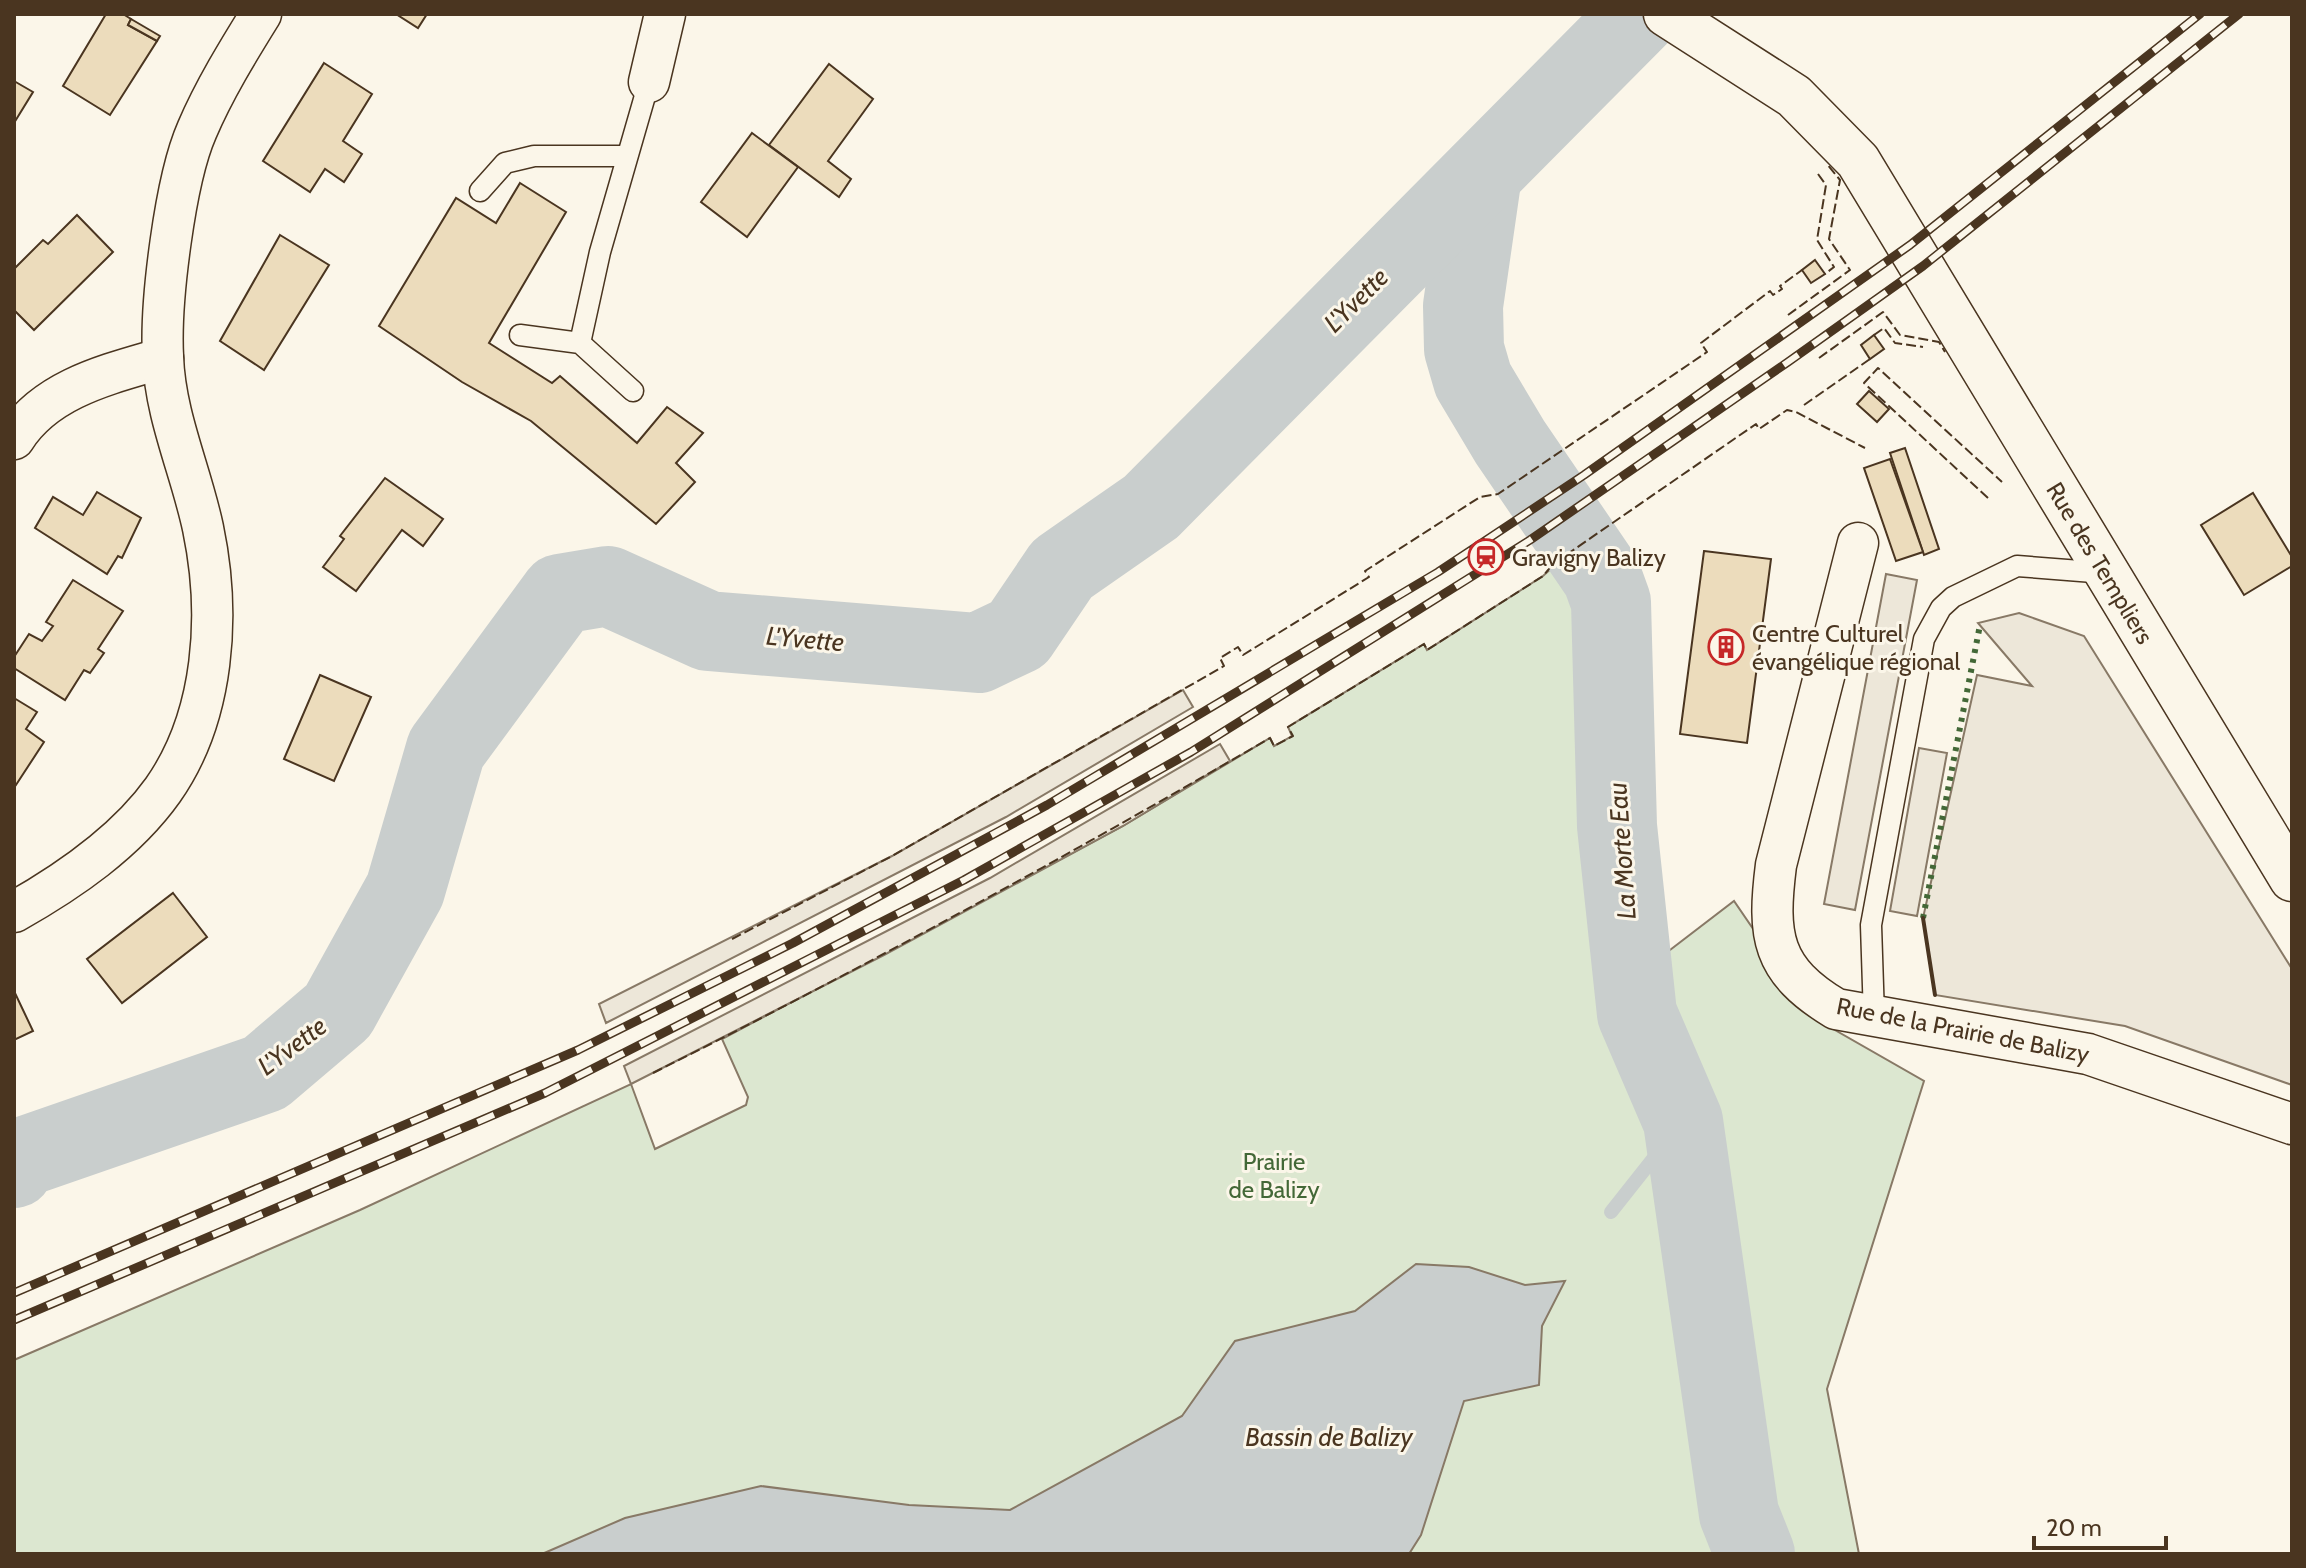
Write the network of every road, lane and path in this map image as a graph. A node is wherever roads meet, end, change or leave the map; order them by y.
1 (261, 14) edge
2 (665, 14) edge
3 (1684, 26) edge
4 (649, 82) joint
5 (625, 156) junction
6 (480, 191) dead end
7 (520, 335) dead end
8 (580, 343) junction
9 (163, 358) junction
10 (633, 391) dead end
11 (14, 439) edge
12 (1858, 543) dead end
13 (2107, 573) junction
14 (2292, 879) edge
15 (14, 912) edge
16 (1874, 1017) junction
17 (2292, 1124) edge

1 - 9 street
2 - 4 street
3 - 13 street, Rue des Templiers
4 - 5 lane
5 - 6 lane
5 - 8 lane
7 - 8 lane
8 - 10 lane
9 - 11 street
9 - 15 street
12 - 16 street, Rue de la Prairie de Balizy
13 - 14 street, Rue des Templiers
13 - 16 lane
16 - 17 street, Rue de la Prairie de Balizy

